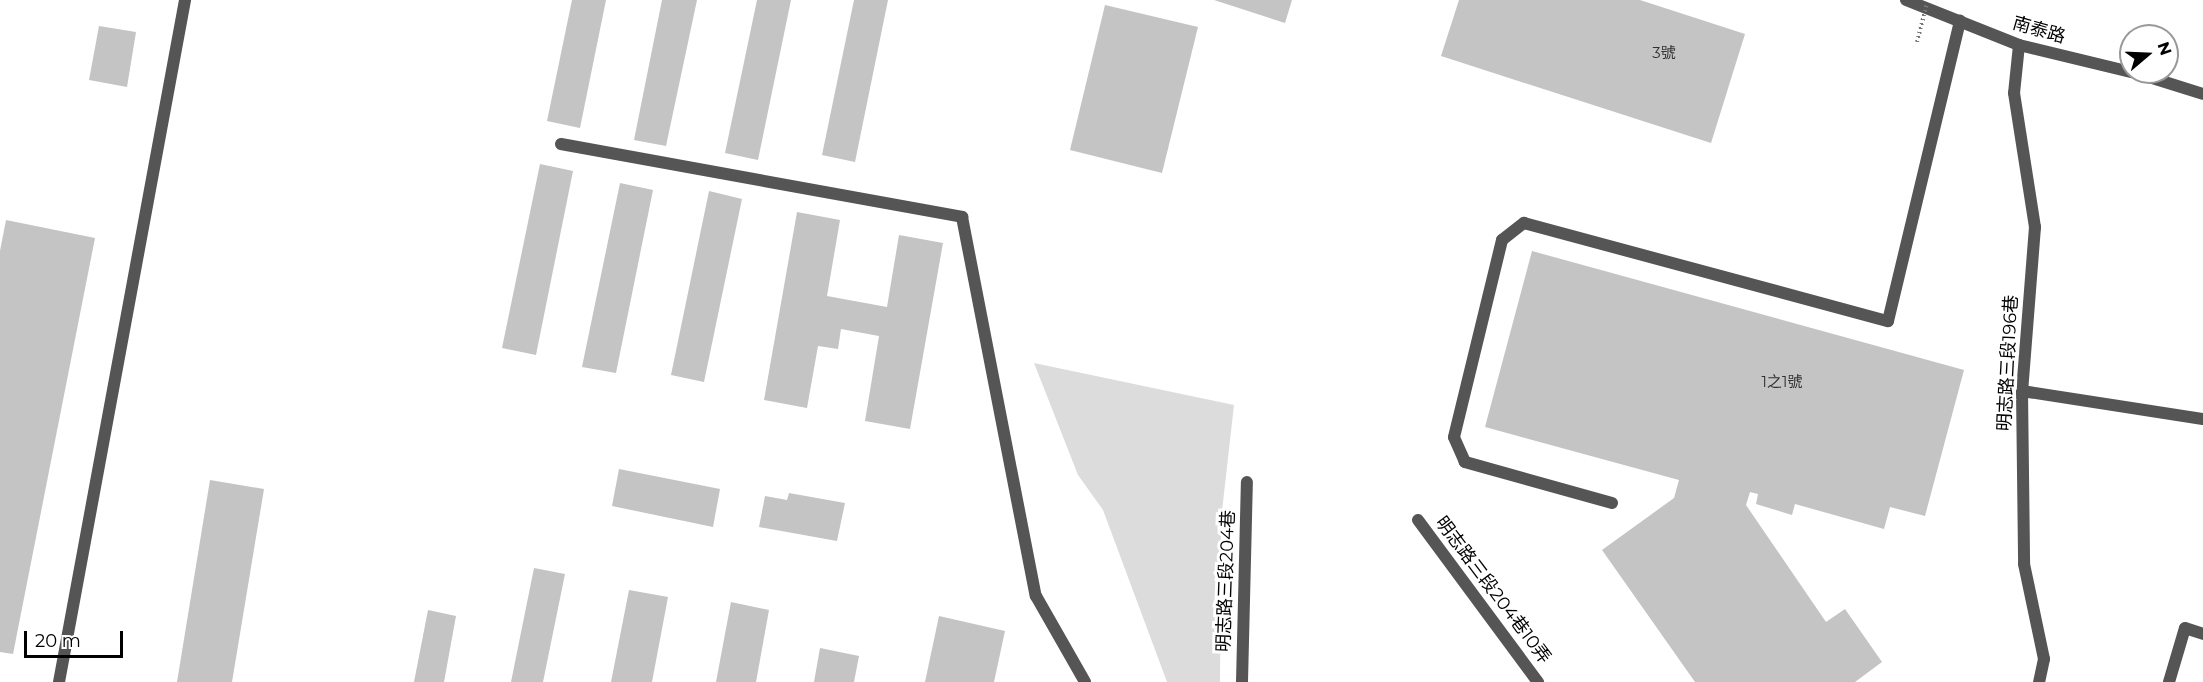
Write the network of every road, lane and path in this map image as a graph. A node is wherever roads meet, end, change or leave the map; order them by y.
1 (185, 0) edge
2 (1906, 0) edge
3 (1927, 3) dead end
4 (1960, 21) junction
5 (1917, 42) dead end
6 (2019, 45) junction
7 (2119, 69) edge
8 (2171, 84) edge
9 (2203, 94) edge
10 (561, 144) dead end
11 (2022, 391) junction
12 (2203, 419) edge
13 (1247, 482) dead end
14 (1612, 503) dead end
15 (1418, 520) dead end
16 (2203, 634) edge
17 (59, 682) edge
18 (1085, 682) edge
19 (1242, 682) edge
20 (1538, 682) edge
21 (2039, 682) edge
22 (2169, 682) edge

1 - 17 street
2 - 4 street, 南泰路
3 - 5 path, bridge
4 - 6 street, 南泰路
4 - 14 street
6 - 7 street, 南泰路
6 - 11 street, 明志路三段196巷
8 - 9 street, 南泰路
10 - 18 street
11 - 12 street
11 - 21 street, 明志路三段196巷
13 - 19 street, 明志路三段204巷
15 - 20 street, 明志路三段204巷10弄
16 - 22 street

